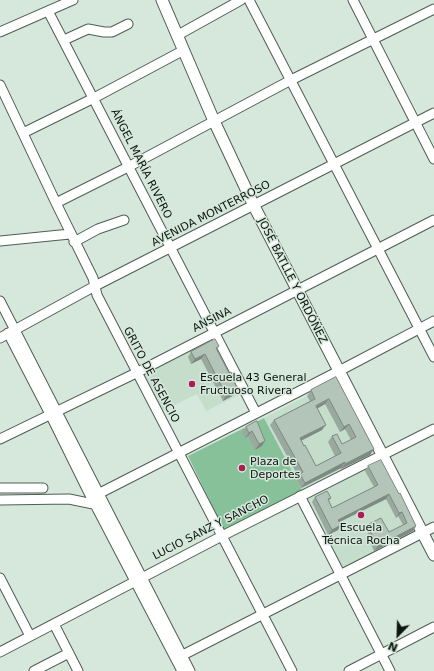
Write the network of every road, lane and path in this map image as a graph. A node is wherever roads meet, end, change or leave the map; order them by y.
1 (73, 0) edge
2 (162, 0) edge
3 (241, 0) edge
4 (249, 0) edge
5 (353, 0) edge
6 (434, 9) edge
7 (48, 11) junction
8 (128, 24) dead end
9 (0, 32) edge
10 (178, 35) junction
11 (373, 39) junction
12 (64, 40) junction
13 (184, 50) junction
14 (291, 80) junction
15 (0, 85) edge
16 (94, 98) junction
17 (434, 113) edge
18 (214, 121) junction
19 (415, 123) junction
20 (23, 133) junction
21 (434, 160) edge
22 (334, 165) junction
23 (128, 167) junction
24 (56, 203) junction
25 (254, 206) junction
26 (124, 220) dead end
27 (434, 220) edge
28 (72, 238) junction
29 (0, 241) edge
30 (171, 248) junction
31 (379, 250) junction
32 (95, 286) junction
33 (297, 291) junction
34 (0, 301) edge
35 (434, 321) edge
36 (420, 329) junction
37 (215, 332) junction
38 (8, 334) edge
39 (434, 357) edge
40 (339, 371) junction
41 (136, 373) junction
42 (54, 413) junction
43 (256, 413) junction
44 (434, 429) edge
45 (0, 439) edge
46 (179, 453) junction
47 (382, 455) junction
48 (0, 488) edge
49 (43, 488) dead end
50 (89, 493) junction
51 (300, 496) junction
52 (69, 499) junction
53 (0, 500) edge
54 (99, 500) junction
55 (434, 527) edge
56 (422, 533) junction
57 (222, 536) junction
58 (434, 555) edge
59 (341, 575) junction
60 (0, 578) edge
61 (138, 580) junction
62 (263, 614) junction
63 (54, 624) junction
64 (434, 627) edge
65 (30, 636) junction
66 (0, 652) edge
67 (69, 653) junction
68 (382, 654) junction
69 (179, 658) junction
70 (34, 671) edge
71 (78, 671) edge
72 (182, 671) edge
73 (190, 671) edge
74 (292, 671) edge
75 (349, 671) edge
76 (390, 671) edge

1 - 7 street
2 - 10 main road, JOSÉ BATLLE Y ORDÓÑEZ
3 - 10 street
4 - 14 street
5 - 11 street
6 - 11 street
7 - 9 street
7 - 12 street, ÁNGEL MARÍA RIVERO
8 - 12 street
10 - 13 main road, JOSÉ BATLLE Y ORDÓÑEZ
11 - 14 street
11 - 19 street
12 - 16 street, ÁNGEL MARÍA RIVERO
13 - 16 street
13 - 18 main road, JOSÉ BATLLE Y ORDÓÑEZ
14 - 18 street
14 - 22 street
15 - 20 street, GRITO DE ASENCIO
16 - 20 street
16 - 23 street, ÁNGEL MARÍA RIVERO
17 - 19 street, AVENIDA MONTERROSO
18 - 23 street
18 - 25 main road, JOSÉ BATLLE Y ORDÓÑEZ
19 - 21 street
19 - 22 street, AVENIDA MONTERROSO
20 - 24 street, GRITO DE ASENCIO
22 - 25 street, AVENIDA MONTERROSO
22 - 31 street
23 - 24 street
23 - 30 street, ÁNGEL MARÍA RIVERO
24 - 28 street, GRITO DE ASENCIO
25 - 30 street, AVENIDA MONTERROSO
25 - 33 main road, JOSÉ BATLLE Y ORDÓÑEZ
26 - 28 street
27 - 31 street, ANSINA
28 - 29 street
28 - 32 street, GRITO DE ASENCIO
30 - 32 street, AVENIDA MONTERROSO
30 - 37 street, ÁNGEL MARÍA RIVERO
31 - 33 street, ANSINA
31 - 36 street
32 - 38 street, AVENIDA MONTERROSO
32 - 41 street, GRITO DE ASENCIO
33 - 37 street, ANSINA
33 - 40 main road, JOSÉ BATLLE Y ORDÓÑEZ
34 - 38 street
35 - 36 street
36 - 39 street
36 - 40 street
37 - 41 street, ANSINA
37 - 43 street, ÁNGEL MARÍA RIVERO
38 - 42 street
40 - 43 street
40 - 47 main road, JOSÉ BATLLE Y ORDÓÑEZ
41 - 42 street, ANSINA
41 - 46 street, GRITO DE ASENCIO
42 - 45 street, ANSINA
42 - 50 street
42 - 54 street
43 - 46 street
44 - 47 street, LUCIO SANZ Y SANCHO
46 - 54 street
46 - 57 street, GRITO DE ASENCIO
47 - 51 street, LUCIO SANZ Y SANCHO
47 - 56 main road, JOSÉ BATLLE Y ORDÓÑEZ
48 - 49 street
50 - 52 street
50 - 54 street
50 - 54 street
51 - 57 street, LUCIO SANZ Y SANCHO
51 - 59 street
52 - 53 street
52 - 54 street
54 - 61 street
55 - 56 street
56 - 58 main road, JOSÉ BATLLE Y ORDÓÑEZ
56 - 59 street
57 - 61 street, LUCIO SANZ Y SANCHO
57 - 62 street, GRITO DE ASENCIO
59 - 62 street
59 - 68 street
60 - 65 street
61 - 63 street, LUCIO SANZ Y SANCHO
61 - 69 street
62 - 69 street
62 - 74 street, GRITO DE ASENCIO
63 - 65 street, LUCIO SANZ Y SANCHO
63 - 67 street
64 - 68 street
65 - 66 street, LUCIO SANZ Y SANCHO
67 - 70 street
67 - 71 street
68 - 75 street
68 - 76 street
69 - 72 street
69 - 73 street

